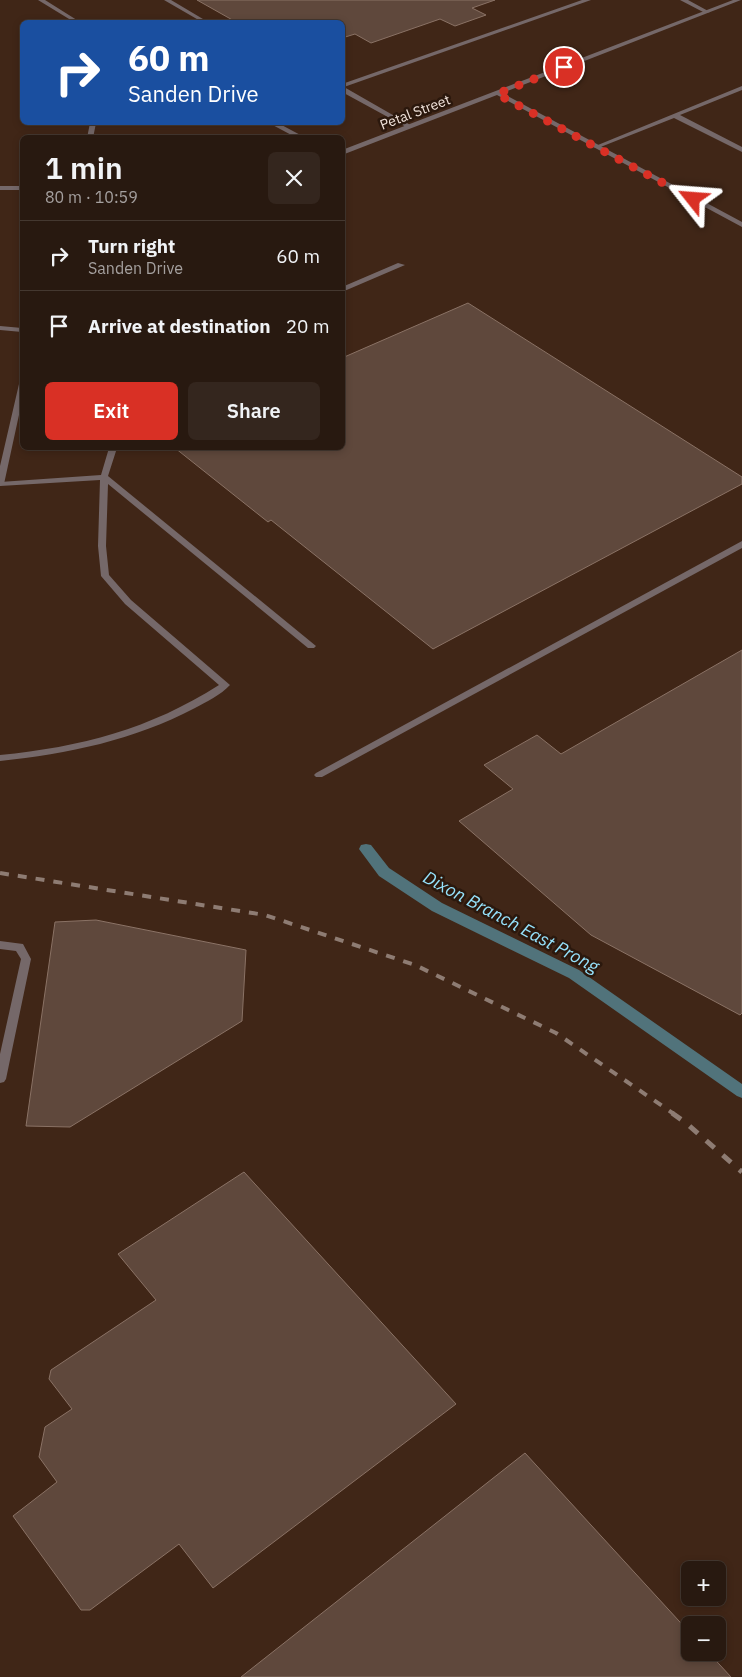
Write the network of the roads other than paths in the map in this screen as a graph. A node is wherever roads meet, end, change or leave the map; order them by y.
1 (41, 0) edge
2 (167, 0) edge
3 (588, 0) edge
4 (683, 0) edge
5 (738, 0) edge
6 (707, 12) junction
7 (74, 20) edge
8 (202, 20) edge
9 (345, 87) edge
10 (742, 88) edge
11 (345, 90) edge
12 (497, 94) junction
13 (676, 116) junction
14 (276, 125) edge
15 (410, 127) junction
16 (297, 135) edge
17 (596, 147) junction
18 (741, 148) edge
19 (345, 152) edge
20 (0, 188) edge
21 (20, 188) edge
22 (742, 225) edge
23 (401, 265) dead end
24 (345, 289) edge
25 (0, 328) edge
26 (20, 330) edge
27 (20, 395) edge
28 (113, 450) edge
29 (104, 477) junction
30 (0, 484) edge
31 (742, 544) edge
32 (311, 646) dead end
33 (0, 758) edge
34 (318, 775) dead end
35 (0, 945) edge
36 (0, 1079) edge

1 - 7 street
2 - 8 street
3 - 9 street
4 - 6 street
5 - 6 street, Petal Street
6 - 12 street, Petal Street
10 - 13 street
11 - 15 street
12 - 15 street, Petal Street
12 - 17 street
13 - 17 street
13 - 18 street
14 - 16 street
15 - 19 street, Petal Street
17 - 22 street
20 - 21 street
23 - 24 street
25 - 26 street
27 - 30 street
28 - 29 street
29 - 30 street
29 - 32 street
29 - 33 street
31 - 34 street
35 - 36 street

